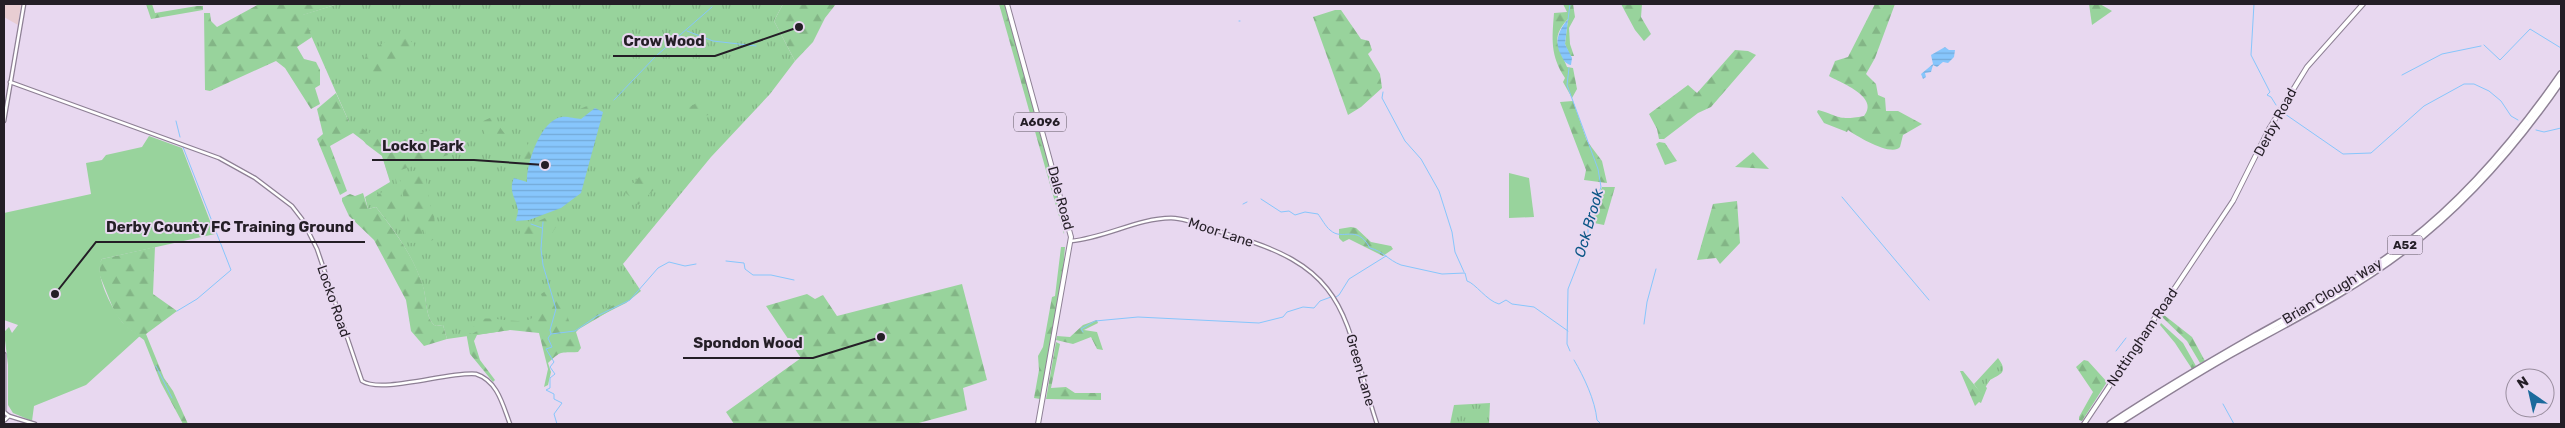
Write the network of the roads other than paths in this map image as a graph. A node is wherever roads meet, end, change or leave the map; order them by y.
1 (24, 4) edge
2 (1007, 4) edge
3 (2363, 4) edge
4 (2561, 74) edge
5 (2561, 81) edge
6 (10, 82) junction
7 (4, 121) edge
8 (1071, 241) junction
9 (2200, 250) joint
10 (1345, 315) joint
11 (4, 354) edge
12 (2206, 366) junction
13 (2195, 373) junction
14 (4, 412) edge
15 (9, 416) junction
16 (4, 420) edge
17 (5, 424) edge
18 (35, 424) edge
19 (510, 424) edge
20 (1038, 424) edge
21 (1377, 424) edge
22 (2084, 424) edge
23 (2110, 424) edge
24 (2117, 424) edge

1 - 6 street
2 - 8 main road, Dale Road / A6096
3 - 9 main road, Derby Road
4 - 12 highway, Brian Clough Way / A52
5 - 12 highway, Brian Clough Way / A52
6 - 7 street
6 - 19 street, Locko Road
8 - 10 street, Moor Lane
8 - 20 main road, Dale Road / A6096
9 - 22 main road, Nottingham Road
10 - 21 street, Green Lane
11 - 14 street
12 - 13 highway, Brian Clough Way / A52
13 - 23 highway, Brian Clough Way / A52
13 - 24 highway, Brian Clough Way / A52
14 - 15 street
15 - 16 street
15 - 18 street
16 - 17 street

